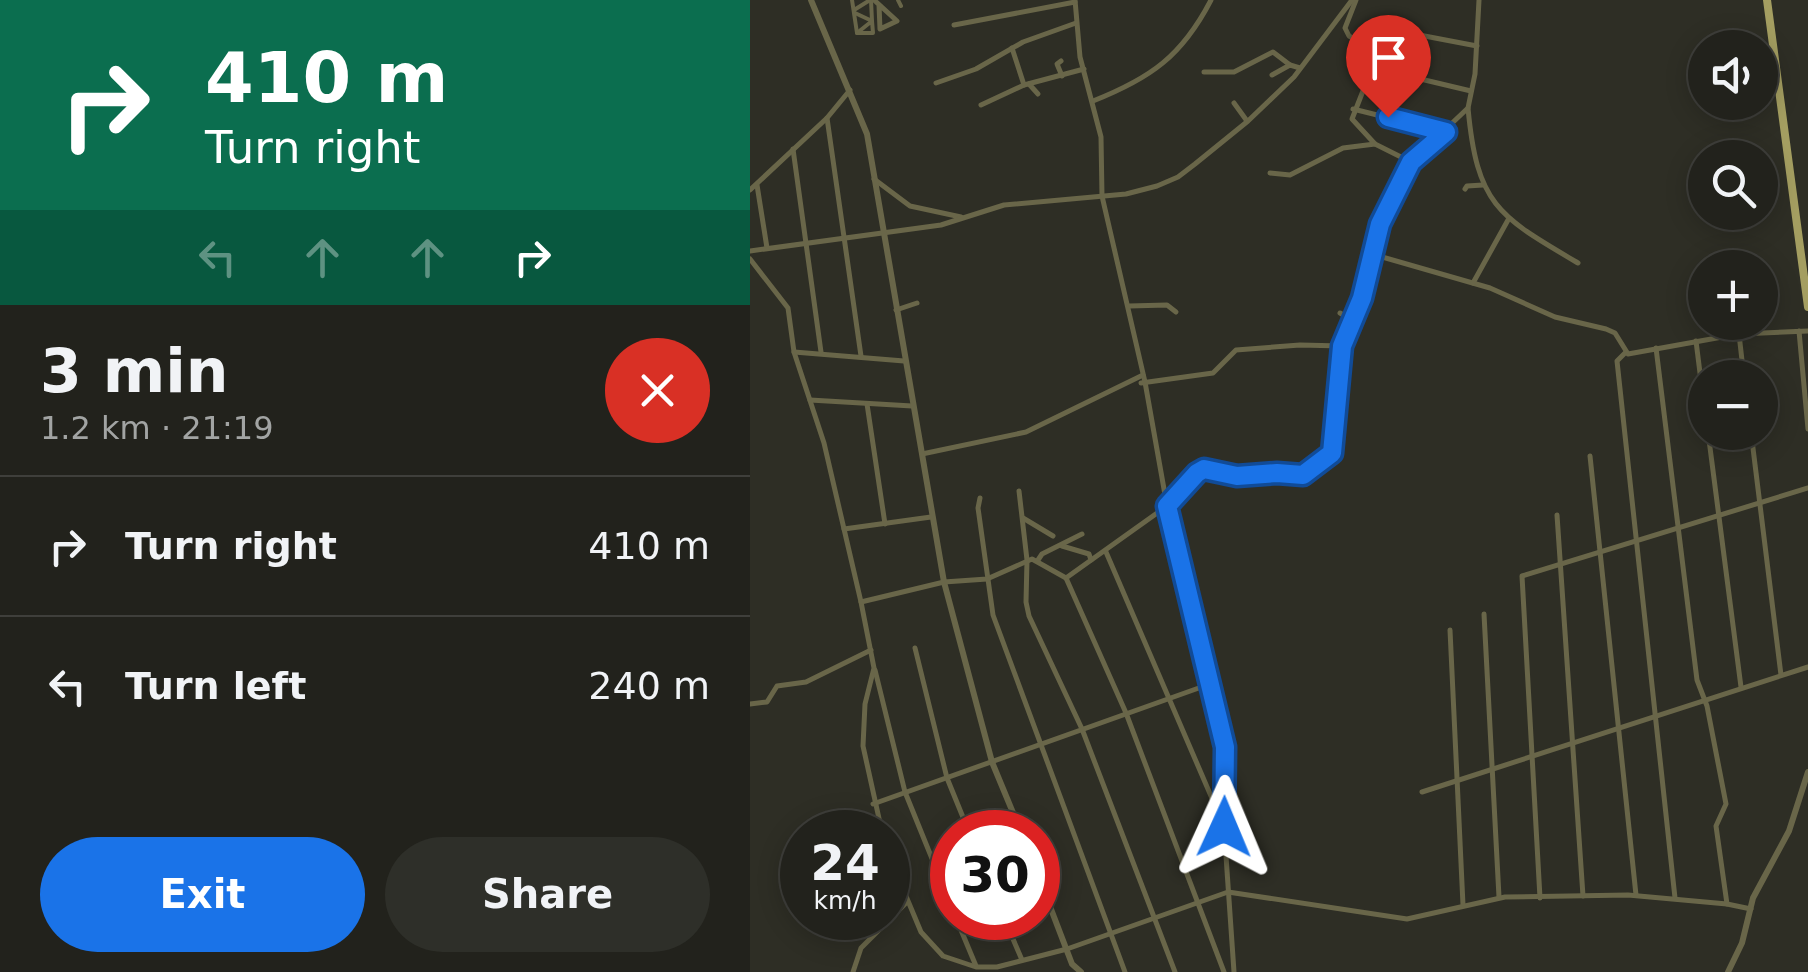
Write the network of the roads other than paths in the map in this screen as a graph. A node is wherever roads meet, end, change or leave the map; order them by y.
1 (811, 0) edge
2 (852, 0) edge
3 (1211, 0) edge
4 (1354, 0) edge
5 (1479, 0) edge
6 (1767, 0) edge
7 (873, 1) edge
8 (1076, 1) edge
9 (854, 12) junction
10 (872, 20) junction
11 (856, 22) junction
12 (1076, 23) junction
13 (954, 25) dead end
14 (857, 33) junction
15 (1476, 46) junction
16 (1012, 48) junction
17 (1373, 60) junction
18 (1062, 61) dead end
19 (1290, 65) junction
20 (1370, 67) junction
21 (1300, 68) junction
22 (1084, 69) junction
23 (1204, 72) dead end
24 (1272, 75) dead end
25 (1062, 76) junction
26 (1128, 77) dead end
27 (1012, 79) dead end
28 (936, 83) dead end
29 (1026, 84) junction
30 (1015, 88) junction
31 (1127, 88) junction
32 (850, 89) junction
33 (1471, 91) junction
34 (1038, 94) dead end
35 (1094, 101) junction
36 (1234, 103) dead end
37 (981, 104) dead end
38 (1468, 108) junction
39 (1354, 109) junction
40 (827, 118) junction
41 (1248, 121) junction
42 (1446, 132) junction
43 (1375, 144) junction
44 (793, 149) junction
45 (1411, 162) junction
46 (1270, 173) dead end
47 (874, 179) junction
48 (758, 185) junction
49 (1483, 185) junction
50 (1465, 189) dead end
51 (750, 190) edge
52 (1102, 196) junction
53 (962, 217) junction
54 (1508, 220) junction
55 (884, 232) junction
56 (844, 237) junction
57 (806, 243) junction
58 (768, 248) junction
59 (750, 252) edge
60 (1372, 254) junction
61 (750, 259) edge
62 (1578, 263) dead end
63 (1473, 283) junction
64 (917, 302) dead end
65 (1129, 306) junction
66 (1808, 307) edge
67 (896, 310) junction
68 (1176, 312) dead end
69 (1340, 313) dead end
70 (1352, 320) junction
71 (1799, 331) junction
72 (1808, 331) edge
73 (1778, 332) edge
74 (1702, 340) edge
75 (1696, 341) junction
76 (1342, 346) junction
77 (1656, 348) junction
78 (794, 352) junction
79 (821, 352) junction
80 (1626, 352) junction
81 (861, 356) junction
82 (1698, 360) edge
83 (904, 361) junction
84 (1143, 380) junction
85 (810, 400) junction
86 (867, 404) junction
87 (912, 406) junction
88 (1808, 429) edge
89 (1710, 450) edge
90 (1753, 450) edge
91 (919, 454) junction
92 (1590, 456) dead end
93 (1808, 488) edge
94 (1018, 491) dead end
95 (980, 498) dead end
96 (1760, 502) junction
97 (1167, 506) junction
98 (1718, 514) junction
99 (1557, 515) dead end
100 (930, 518) junction
101 (1023, 518) junction
102 (885, 524) junction
103 (1678, 526) junction
104 (844, 529) junction
105 (1082, 534) dead end
106 (1053, 536) dead end
107 (1639, 538) junction
108 (1059, 546) junction
109 (1106, 552) junction
110 (1598, 552) junction
111 (1027, 560) junction
112 (1038, 560) junction
113 (1092, 561) junction
114 (1561, 563) junction
115 (1066, 578) junction
116 (987, 579) junction
117 (944, 582) junction
118 (861, 602) junction
119 (1484, 614) dead end
120 (1450, 630) dead end
121 (915, 648) dead end
122 (871, 650) junction
123 (1808, 667) edge
124 (874, 668) junction
125 (1781, 675) junction
126 (1210, 684) junction
127 (1741, 688) junction
128 (1171, 697) junction
129 (1704, 700) junction
130 (750, 704) edge
131 (1126, 713) junction
132 (1655, 716) junction
133 (1618, 728) junction
134 (1082, 729) junction
135 (1574, 742) junction
136 (1038, 744) junction
137 (1531, 756) junction
138 (992, 762) junction
139 (1494, 769) junction
140 (1808, 772) edge
141 (947, 778) junction
142 (1455, 781) junction
143 (905, 792) junction
144 (1422, 792) dead end
145 (873, 804) junction
146 (875, 810) edge
147 (960, 810) edge
148 (1011, 810) edge
149 (1224, 827) junction
150 (930, 854) edge
151 (1228, 892) junction
152 (1636, 895) junction
153 (1500, 897) junction
154 (1540, 898) junction
155 (1584, 898) junction
156 (1675, 898) junction
157 (1197, 902) junction
158 (1728, 904) junction
159 (1463, 905) junction
160 (910, 910) edge
161 (1751, 910) junction
162 (1154, 918) junction
163 (1060, 931) edge
164 (1111, 933) junction
165 (869, 940) edge
166 (965, 940) edge
167 (1013, 940) edge
168 (1067, 949) junction
169 (1022, 960) junction
170 (976, 968) junction
171 (1078, 970) edge
172 (853, 972) edge
173 (1125, 972) edge
174 (1174, 972) edge
175 (1224, 972) edge
176 (1234, 972) edge
177 (1728, 972) edge

1 - 32 street
2 - 9 street
3 - 31 street
4 - 17 street
4 - 21 street
5 - 15 street
6 - 66 main road
7 - 7 street
7 - 9 street
7 - 10 street
8 - 12 street
8 - 13 street
9 - 10 street
9 - 11 street
10 - 11 street
10 - 14 street
10 - 14 street
11 - 14 street
12 - 16 street
12 - 22 street
15 - 17 street
15 - 33 street
16 - 28 street
16 - 29 street
17 - 20 street
18 - 25 street
19 - 21 street
19 - 23 street
19 - 24 street
20 - 33 street
20 - 39 street
21 - 41 street
22 - 25 street
22 - 35 street
25 - 29 street
26 - 31 street
27 - 30 street
29 - 30 street
29 - 34 street
30 - 37 street
31 - 35 street
32 - 40 street
32 - 47 street
33 - 38 street
35 - 52 street
36 - 41 street
38 - 42 street
38 - 49 street
39 - 42 street
39 - 43 street
40 - 44 street
40 - 56 street
41 - 52 street
42 - 45 street
43 - 45 street
43 - 46 street
44 - 48 street
44 - 57 street
45 - 60 street
47 - 53 street
47 - 55 street
48 - 51 street
48 - 58 street
49 - 50 street
49 - 54 street
52 - 53 street
52 - 65 street
53 - 55 street
54 - 62 street
54 - 63 street
55 - 56 street
55 - 67 street
56 - 57 street
56 - 81 street
57 - 58 street
57 - 79 street
58 - 59 street
60 - 63 street
60 - 70 street
61 - 78 street
63 - 80 street
64 - 67 street
65 - 68 street
65 - 84 street
67 - 83 street
69 - 70 street
70 - 76 street
71 - 72 street
71 - 73 street
71 - 88 street
74 - 75 street
75 - 77 street
75 - 82 street
76 - 84 street
76 - 97 street
77 - 80 street
77 - 103 street
78 - 79 street
78 - 85 street
79 - 81 street
80 - 107 street
81 - 83 street
83 - 87 street
84 - 91 street
84 - 97 street
85 - 86 street
85 - 104 street
86 - 87 street
86 - 102 street
87 - 91 street
89 - 98 street
90 - 96 street
91 - 100 street
92 - 110 street
93 - 96 street
94 - 101 street
95 - 116 street
96 - 98 street
96 - 125 street
97 - 109 street
97 - 126 street
98 - 103 street
98 - 127 street
99 - 114 street
100 - 102 street
100 - 117 street
101 - 106 street
101 - 111 street
102 - 104 street
103 - 107 street
103 - 129 street
104 - 118 street
105 - 108 street
107 - 110 street
107 - 132 street
108 - 112 street
108 - 113 street
109 - 113 street
109 - 128 street
110 - 114 street
110 - 133 street
111 - 112 street
111 - 116 street
111 - 134 street
112 - 115 street
113 - 115 street
114 - 135 street
114 - 137 street
115 - 131 street
116 - 117 street
116 - 136 street
117 - 118 street
117 - 138 street
118 - 122 street
119 - 139 street
120 - 142 street
121 - 141 street
122 - 124 street
122 - 130 street
123 - 125 street
124 - 143 street
124 - 145 street
125 - 127 street
126 - 128 street
126 - 149 street
127 - 129 street
128 - 131 street
128 - 149 street
129 - 132 street
129 - 158 street
131 - 134 street
131 - 157 street
132 - 133 street
132 - 156 street
133 - 135 street
133 - 152 street
134 - 136 street
134 - 162 street
135 - 137 street
135 - 155 street
136 - 138 street
136 - 164 street
137 - 139 street
137 - 154 street
138 - 141 street
138 - 148 street
139 - 142 street
139 - 153 street
140 - 161 street
141 - 143 street
141 - 147 street
142 - 144 street
142 - 159 street
143 - 145 street
143 - 150 street
145 - 146 street
149 - 151 street
151 - 157 street
151 - 159 street
151 - 176 street
152 - 155 street
152 - 156 street
153 - 154 street
153 - 159 street
154 - 155 street
156 - 158 street
157 - 162 street
157 - 175 street
158 - 161 street
160 - 170 street
161 - 177 street
162 - 164 street
162 - 174 street
163 - 168 street
164 - 168 street
164 - 173 street
165 - 172 street
166 - 170 street
167 - 169 street
168 - 169 street
168 - 171 street
169 - 170 street

